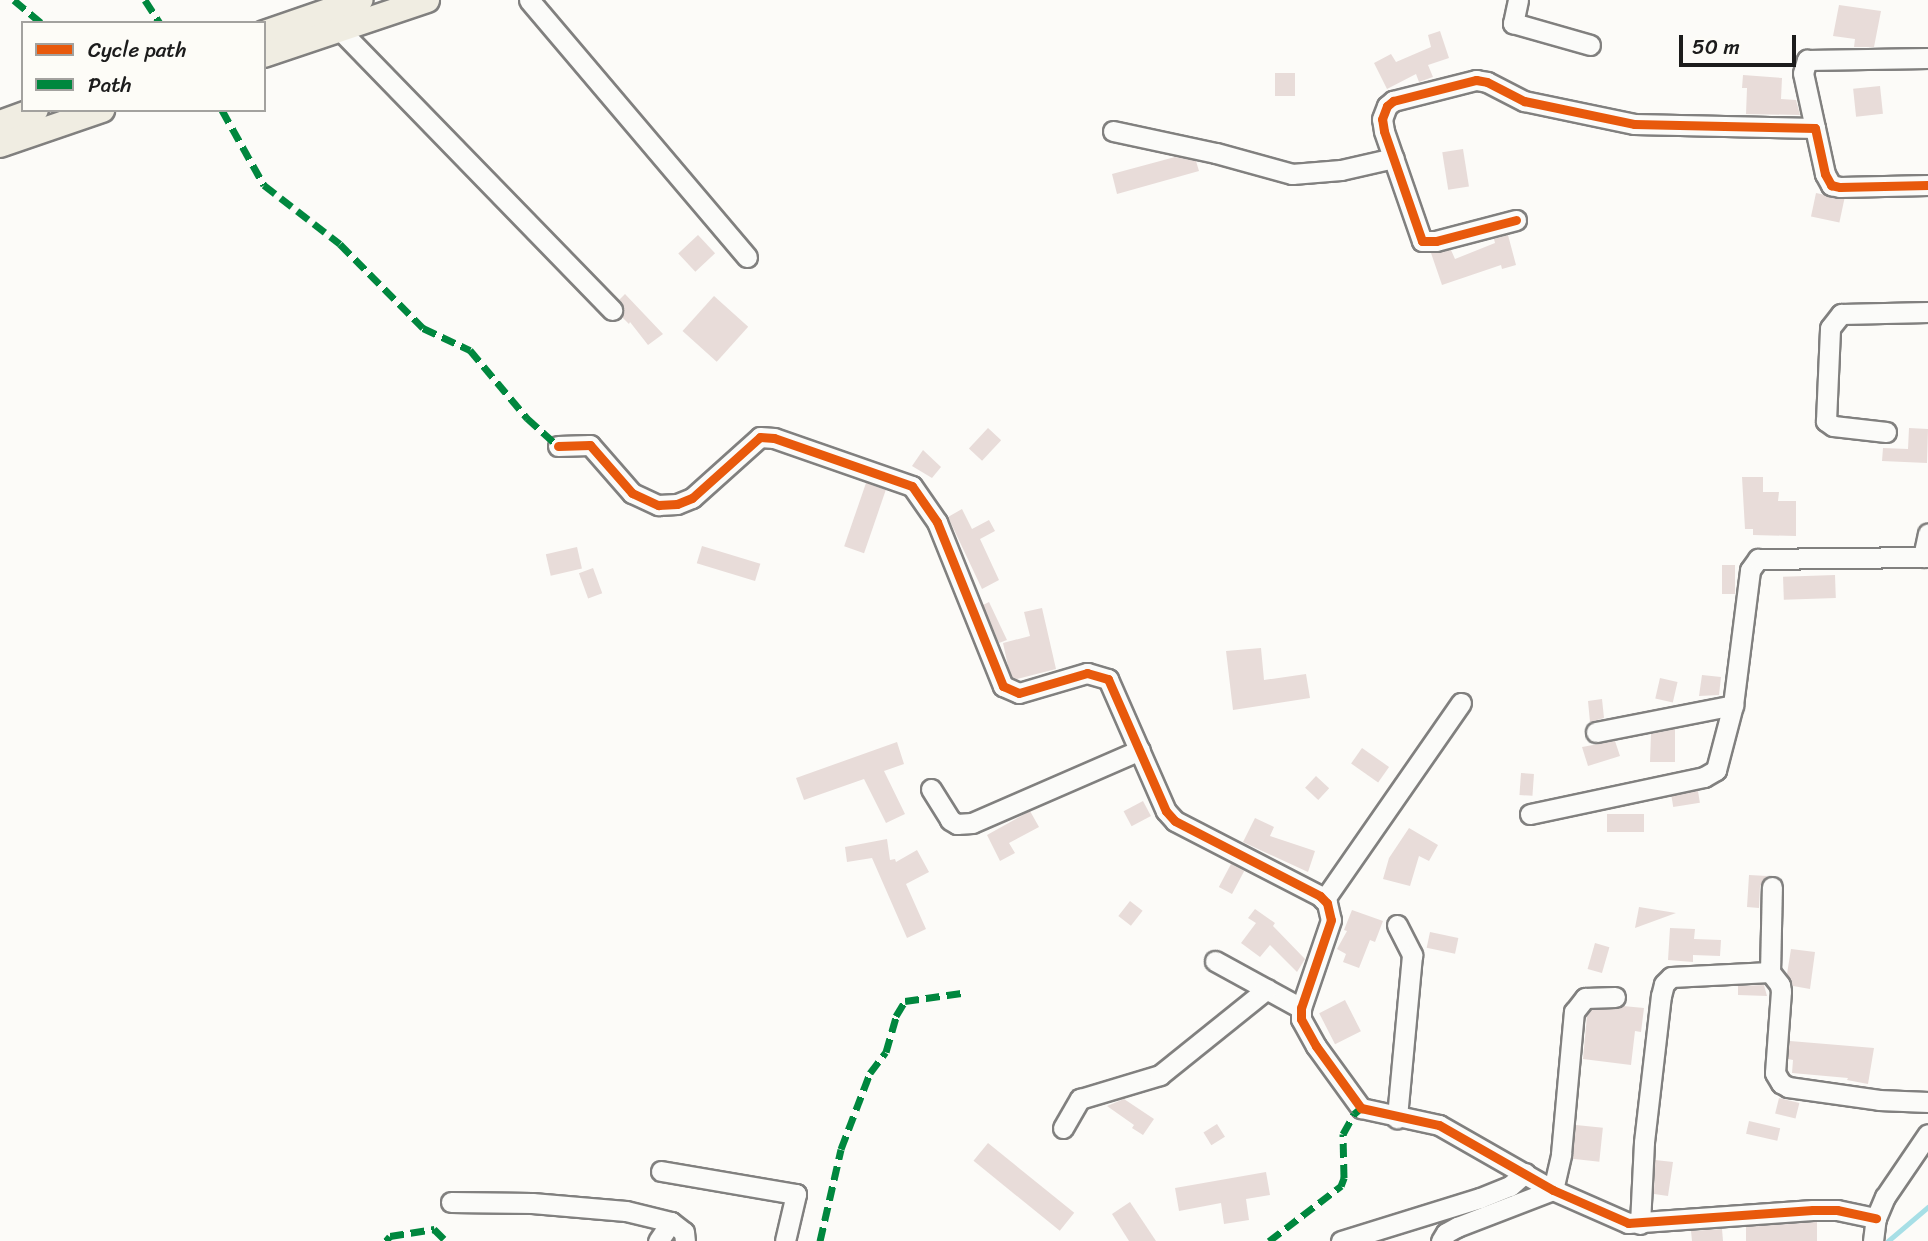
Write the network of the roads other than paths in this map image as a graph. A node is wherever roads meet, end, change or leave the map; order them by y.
1 (360, 0) edge
2 (427, 0) edge
3 (529, 0) edge
4 (1518, 0) edge
5 (340, 29) junction
6 (266, 32) edge
7 (1590, 45) dead end
8 (266, 54) edge
9 (1928, 58) edge
10 (30, 112) edge
11 (96, 112) edge
12 (0, 122) edge
13 (1815, 128) junction
14 (1113, 131) dead end
15 (0, 145) edge
16 (1394, 158) junction
17 (1928, 185) edge
18 (1516, 220) dead end
19 (747, 257) dead end
20 (612, 310) dead end
21 (1928, 312) edge
22 (1886, 432) dead end
23 (558, 446) dead end
24 (1928, 534) edge
25 (1926, 557) edge
26 (1461, 703) dead end
27 (1733, 705) junction
28 (1596, 732) dead end
29 (1140, 750) junction
30 (930, 789) dead end
31 (1530, 814) dead end
32 (1772, 887) dead end
33 (1324, 900) junction
34 (1397, 925) dead end
35 (1215, 961) dead end
36 (1770, 972) junction
37 (1267, 989) junction
38 (1615, 997) dead end
39 (1301, 1007) junction
40 (1928, 1102) edge
41 (1397, 1118) junction
42 (1063, 1128) dead end
43 (1928, 1134) edge
44 (661, 1171) dead end
45 (1525, 1174) junction
46 (1553, 1190) junction
47 (451, 1202) dead end
48 (1875, 1218) junction
49 (671, 1222) junction
50 (1640, 1224) junction
51 (1873, 1240) edge
52 (658, 1241) edge
53 (685, 1241) edge
54 (785, 1241) edge
55 (1341, 1241) edge
56 (1441, 1241) edge

1 - 6 main road
2 - 5 main road
3 - 19 street
4 - 7 street
5 - 8 main road
5 - 20 street
9 - 13 street
10 - 12 main road
11 - 15 main road
13 - 16 street
13 - 17 street
14 - 16 street
16 - 18 street
21 - 22 street
23 - 29 street
24 - 25 street
25 - 27 street
26 - 33 street
27 - 28 street
27 - 31 street
29 - 30 street
29 - 33 street
32 - 36 street
33 - 39 street
34 - 41 street
35 - 37 street
36 - 40 street
36 - 50 street
37 - 39 street
37 - 42 street
38 - 46 street
39 - 41 street
41 - 45 street
43 - 48 street
44 - 54 street
45 - 46 street
45 - 55 street
46 - 50 street
46 - 56 street
47 - 49 street
48 - 50 street
48 - 51 street
49 - 52 street
49 - 53 street

